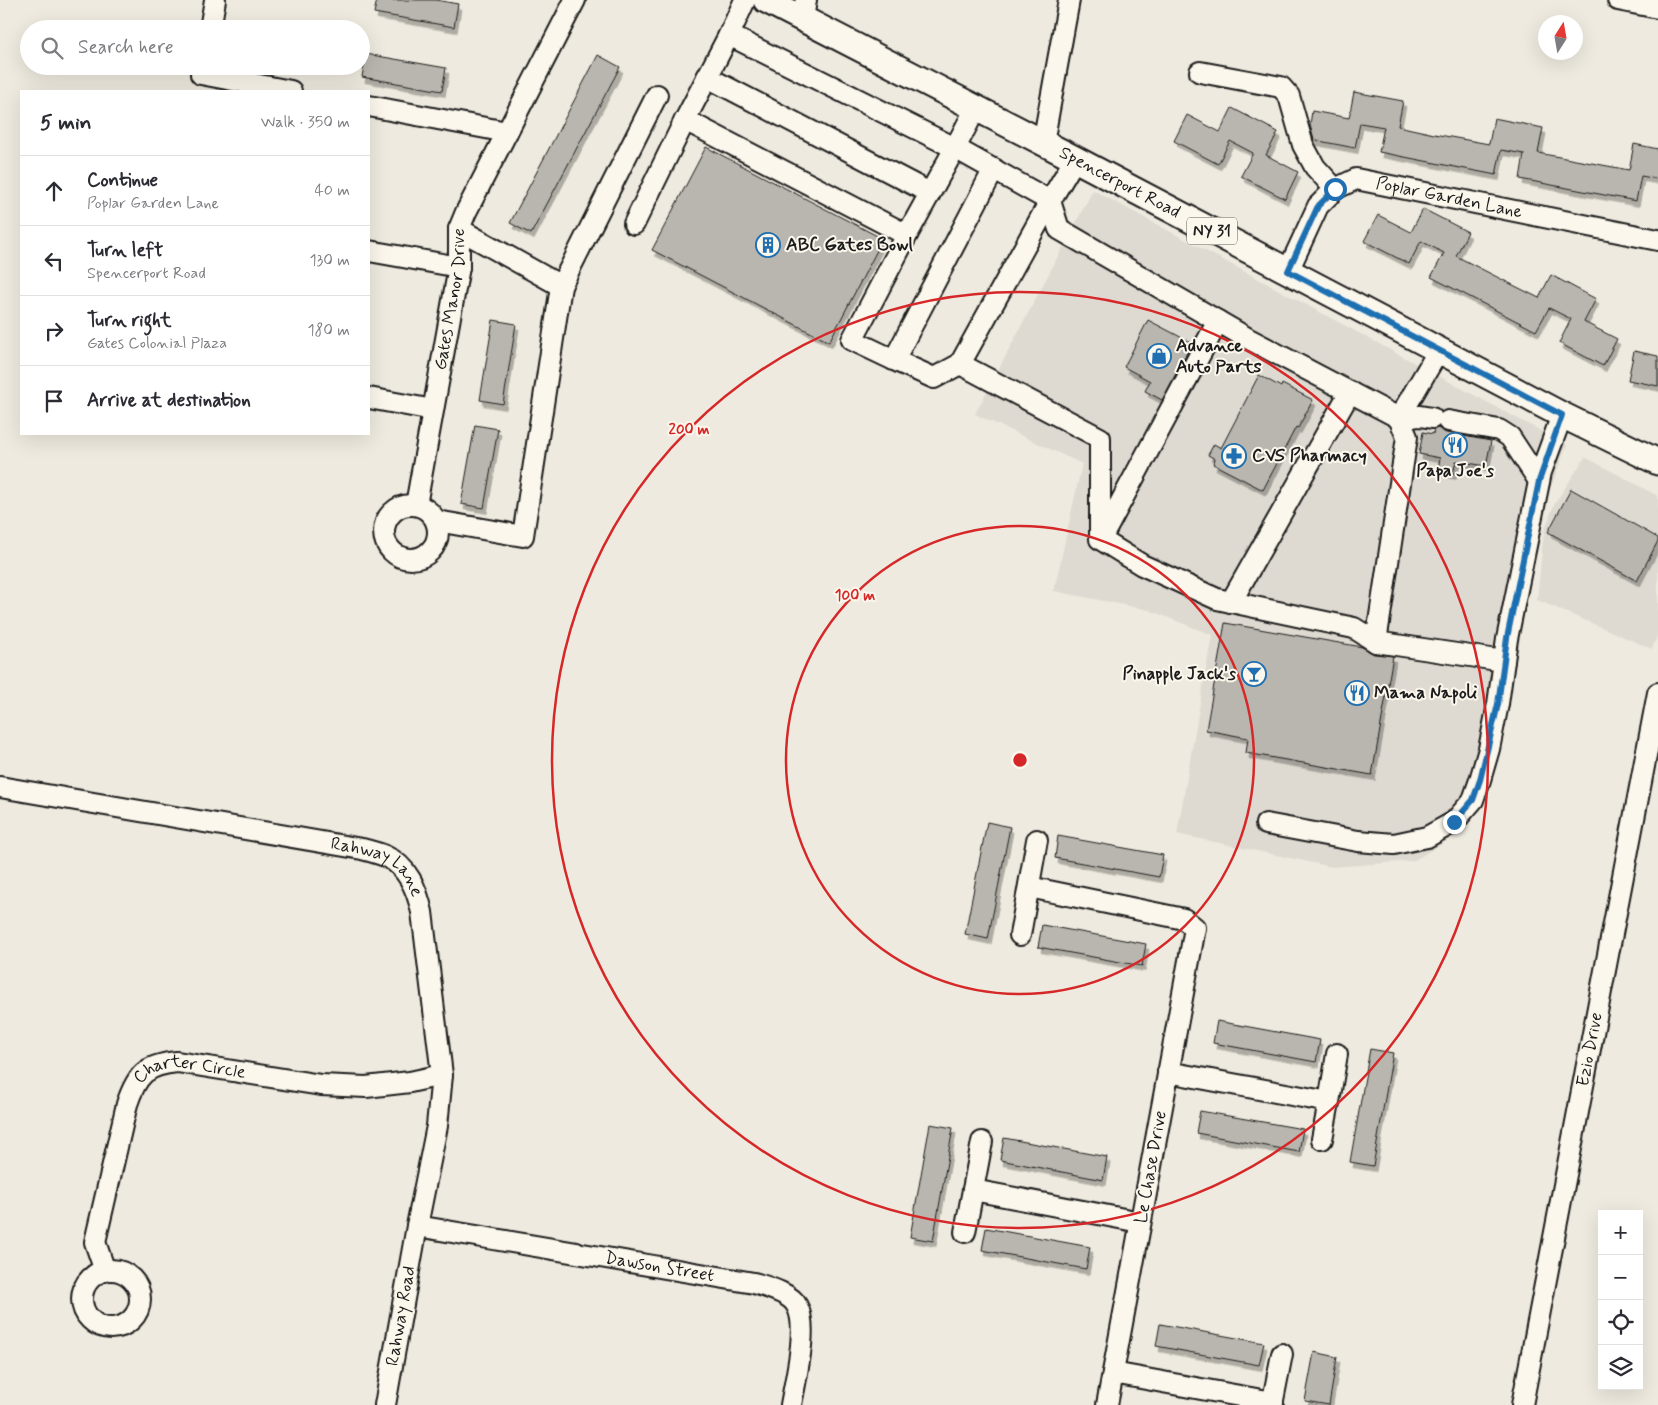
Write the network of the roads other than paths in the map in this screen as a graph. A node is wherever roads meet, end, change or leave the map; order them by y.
1 (215, 0) edge
2 (575, 0) edge
3 (745, 0) edge
4 (766, 0) edge
5 (1069, 0) edge
6 (1618, 0) edge
7 (1658, 8) edge
8 (804, 10) edge
9 (212, 20) edge
10 (729, 35) junction
11 (1200, 72) dead end
12 (200, 77) edge
13 (707, 77) junction
14 (284, 90) edge
15 (657, 95) dead end
16 (370, 106) edge
17 (976, 108) junction
18 (685, 120) junction
19 (507, 132) junction
20 (1043, 144) junction
21 (954, 148) junction
22 (1075, 159) junction
23 (994, 169) junction
24 (1335, 189) junction
25 (930, 193) junction
26 (1050, 201) junction
27 (634, 224) dead end
28 (459, 229) junction
29 (907, 236) junction
30 (1658, 240) edge
31 (370, 251) edge
32 (459, 267) junction
33 (1288, 271) junction
34 (561, 286) junction
35 (1218, 321) junction
36 (1439, 350) junction
37 (894, 360) junction
38 (960, 364) junction
39 (1350, 392) junction
40 (370, 398) edge
41 (433, 410) junction
42 (1562, 415) junction
43 (1399, 418) junction
44 (1658, 462) edge
45 (1539, 481) junction
46 (416, 505) junction
47 (436, 521) junction
48 (1100, 540) junction
49 (1231, 602) junction
50 (1376, 642) junction
51 (1504, 662) junction
52 (1658, 693) edge
53 (0, 787) edge
54 (1266, 824) dead end
55 (1037, 840) dead end
56 (1029, 887) junction
57 (1020, 935) dead end
58 (1337, 1054) dead end
59 (1168, 1072) junction
60 (442, 1075) junction
61 (1329, 1102) junction
62 (1322, 1139) dead end
63 (982, 1142) dead end
64 (973, 1190) junction
65 (1140, 1222) junction
66 (417, 1226) junction
67 (965, 1232) dead end
68 (104, 1271) dead end
69 (1282, 1354) dead end
70 (1113, 1372) junction
71 (1273, 1403) edge
72 (385, 1405) edge
73 (791, 1405) edge
74 (1107, 1405) edge
75 (1522, 1405) edge

1 - 9 street
2 - 19 street, Gates Manor Drive
3 - 10 street
4 - 8 main road, Spencerport Road / NY 31
5 - 20 street
6 - 7 street
8 - 17 main road, Spencerport Road / NY 31
10 - 13 street
10 - 21 street
11 - 24 street
12 - 14 street
13 - 18 street
13 - 25 street
15 - 34 street
16 - 19 street
17 - 20 main road, Spencerport Road / NY 31
17 - 21 street
18 - 27 street
18 - 29 street
19 - 28 street, Gates Manor Drive
20 - 22 main road, Spencerport Road / NY 31
21 - 23 street
21 - 25 street
22 - 26 street
22 - 33 main road, Spencerport Road / NY 31
23 - 26 street
23 - 37 street
24 - 30 street, Poplar Garden Lane
24 - 33 street, Poplar Garden Lane
25 - 29 street
26 - 35 street
26 - 38 street
28 - 32 street, Gates Manor Drive
28 - 34 street
29 - 37 street
31 - 32 street
32 - 41 street, Gates Manor Drive
33 - 36 main road, Spencerport Road / NY 31
34 - 47 street
35 - 39 street
35 - 48 street
36 - 42 main road, Spencerport Road / NY 31
36 - 43 street
37 - 38 street
38 - 48 street
39 - 43 street
39 - 49 street
40 - 41 street
41 - 46 street, Gates Manor Drive
42 - 44 main road, Spencerport Road / NY 31
42 - 45 street
43 - 45 street
43 - 50 street
45 - 51 street
46 - 47 street
46 - 47 street
48 - 49 street
49 - 50 street
50 - 51 street
51 - 54 street
52 - 75 street, Ezio Drive
53 - 60 street, Rahway Lane
55 - 56 street
56 - 57 street
56 - 59 street, Le Chase Drive
58 - 61 street
59 - 61 street
59 - 65 street, Le Chase Drive
60 - 66 street, Rahway Lane
60 - 68 street, Charter Circle
61 - 62 street
63 - 64 street
64 - 65 street
64 - 67 street
65 - 70 street, Le Chase Drive
66 - 72 street, Rahway Road
66 - 73 street, Dawson Street
69 - 71 street
70 - 71 street
70 - 74 street, Le Chase Drive

